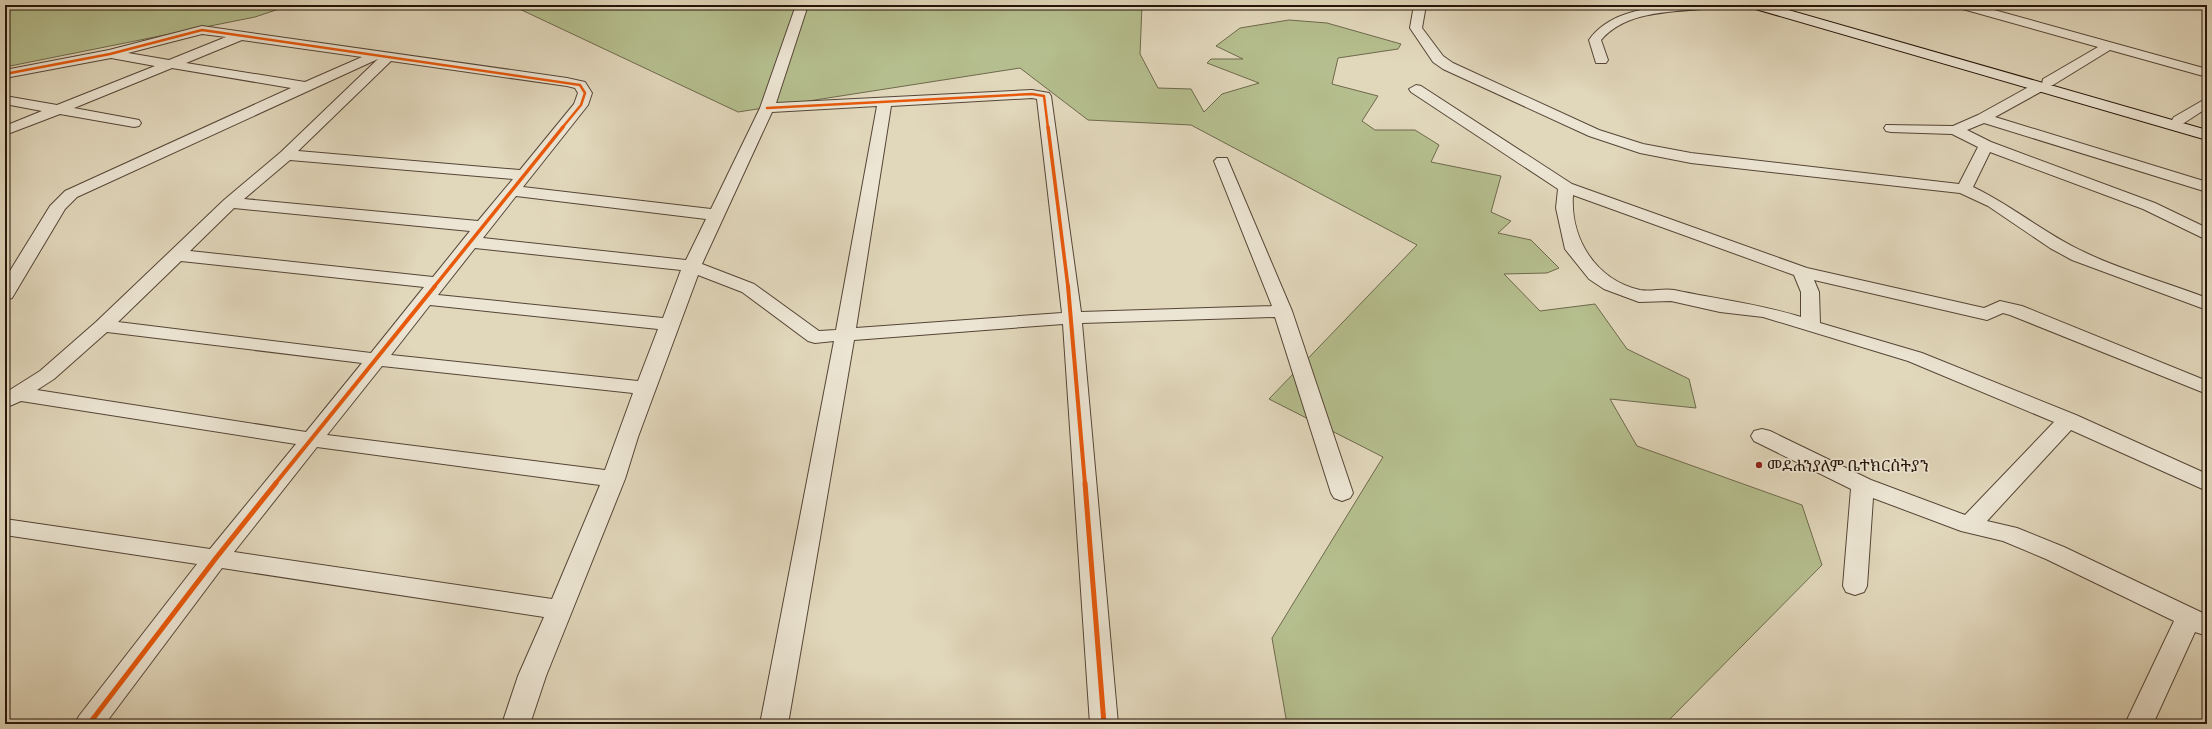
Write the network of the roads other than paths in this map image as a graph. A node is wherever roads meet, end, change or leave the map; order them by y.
1 (802, 5) edge
2 (1420, 5) edge
3 (1701, 5) edge
4 (1963, 5) edge
5 (1770, 6) edge
6 (2088, 26) dead end
7 (240, 36) junction
8 (2072, 36) junction
9 (2108, 46) junction
10 (110, 54) junction
11 (382, 56) junction
12 (1601, 60) dead end
13 (170, 64) junction
14 (2206, 72) edge
15 (5, 74) edge
16 (2044, 84) junction
17 (307, 87) junction
18 (1416, 89) dead end
19 (5, 100) edge
20 (885, 102) junction
21 (2207, 102) edge
22 (767, 108) junction
23 (59, 110) junction
24 (1983, 118) junction
25 (2179, 120) junction
26 (134, 123) dead end
27 (1891, 128) dead end
28 (2207, 128) edge
29 (1955, 130) junction
30 (5, 131) edge
31 (2207, 135) edge
32 (1986, 145) junction
33 (286, 155) junction
34 (1222, 161) dead end
35 (525, 175) junction
36 (1566, 187) junction
37 (2207, 187) edge
38 (1964, 189) junction
39 (513, 191) junction
40 (230, 203) junction
41 (715, 215) junction
42 (483, 227) junction
43 (2207, 235) edge
44 (471, 242) junction
45 (178, 255) junction
46 (692, 266) junction
47 (1802, 272) junction
48 (437, 283) junction
49 (5, 294) edge
50 (423, 300) junction
51 (2206, 302) edge
52 (1284, 311) junction
53 (1072, 318) junction
54 (672, 325) junction
55 (1811, 325) junction
56 (103, 326) junction
57 (845, 335) junction
58 (375, 359) junction
59 (645, 388) junction
60 (2207, 388) edge
61 (12, 398) edge
62 (2068, 420) junction
63 (1762, 436) dead end
64 (313, 440) junction
65 (614, 479) junction
66 (2207, 483) edge
67 (1863, 485) junction
68 (1342, 493) dead end
69 (1969, 525) junction
70 (5, 527) edge
71 (216, 558) junction
72 (1855, 586) dead end
73 (560, 610) junction
74 (2198, 621) edge
75 (89, 724) edge
76 (516, 724) edge
77 (774, 724) edge
78 (1104, 724) edge
79 (2139, 724) edge

1 - 22 street
2 - 38 street
3 - 12 street
4 - 8 street
5 - 16 main road
6 - 8 street
7 - 10 street
7 - 11 street
7 - 13 street
8 - 9 street
9 - 14 street
9 - 16 street
10 - 13 street
10 - 15 street
11 - 17 street
11 - 33 street
11 - 35 street
13 - 17 street
13 - 23 street
16 - 24 street
16 - 25 main road
16 - 31 main road
17 - 49 street
18 - 36 street
19 - 23 street
20 - 22 street
20 - 53 street
20 - 57 street
21 - 25 street
22 - 41 street
23 - 26 street
23 - 30 street
24 - 29 street
24 - 37 street
25 - 28 main road
27 - 29 street
29 - 32 street
32 - 38 street
32 - 43 street
33 - 35 street
33 - 40 street
34 - 52 street
35 - 39 street
36 - 47 street
36 - 55 street
38 - 51 street
39 - 41 street
39 - 42 street
40 - 42 street
40 - 45 street
41 - 46 street
42 - 44 street
44 - 46 street
44 - 48 street
45 - 48 street
45 - 56 street
46 - 54 street
46 - 57 street
47 - 55 street
47 - 60 street
48 - 50 street
50 - 54 street
50 - 58 street
52 - 53 street
52 - 68 street
53 - 57 street
53 - 78 street
54 - 59 street
55 - 62 street
56 - 58 street
56 - 61 street
57 - 77 street
58 - 59 street
58 - 64 street
59 - 65 street
61 - 64 street
62 - 66 street
62 - 69 street
63 - 67 street
64 - 65 street
64 - 71 street
65 - 73 street
67 - 69 street
67 - 72 street
69 - 74 street
70 - 71 street
71 - 73 street
71 - 75 street
73 - 76 street
74 - 79 street

